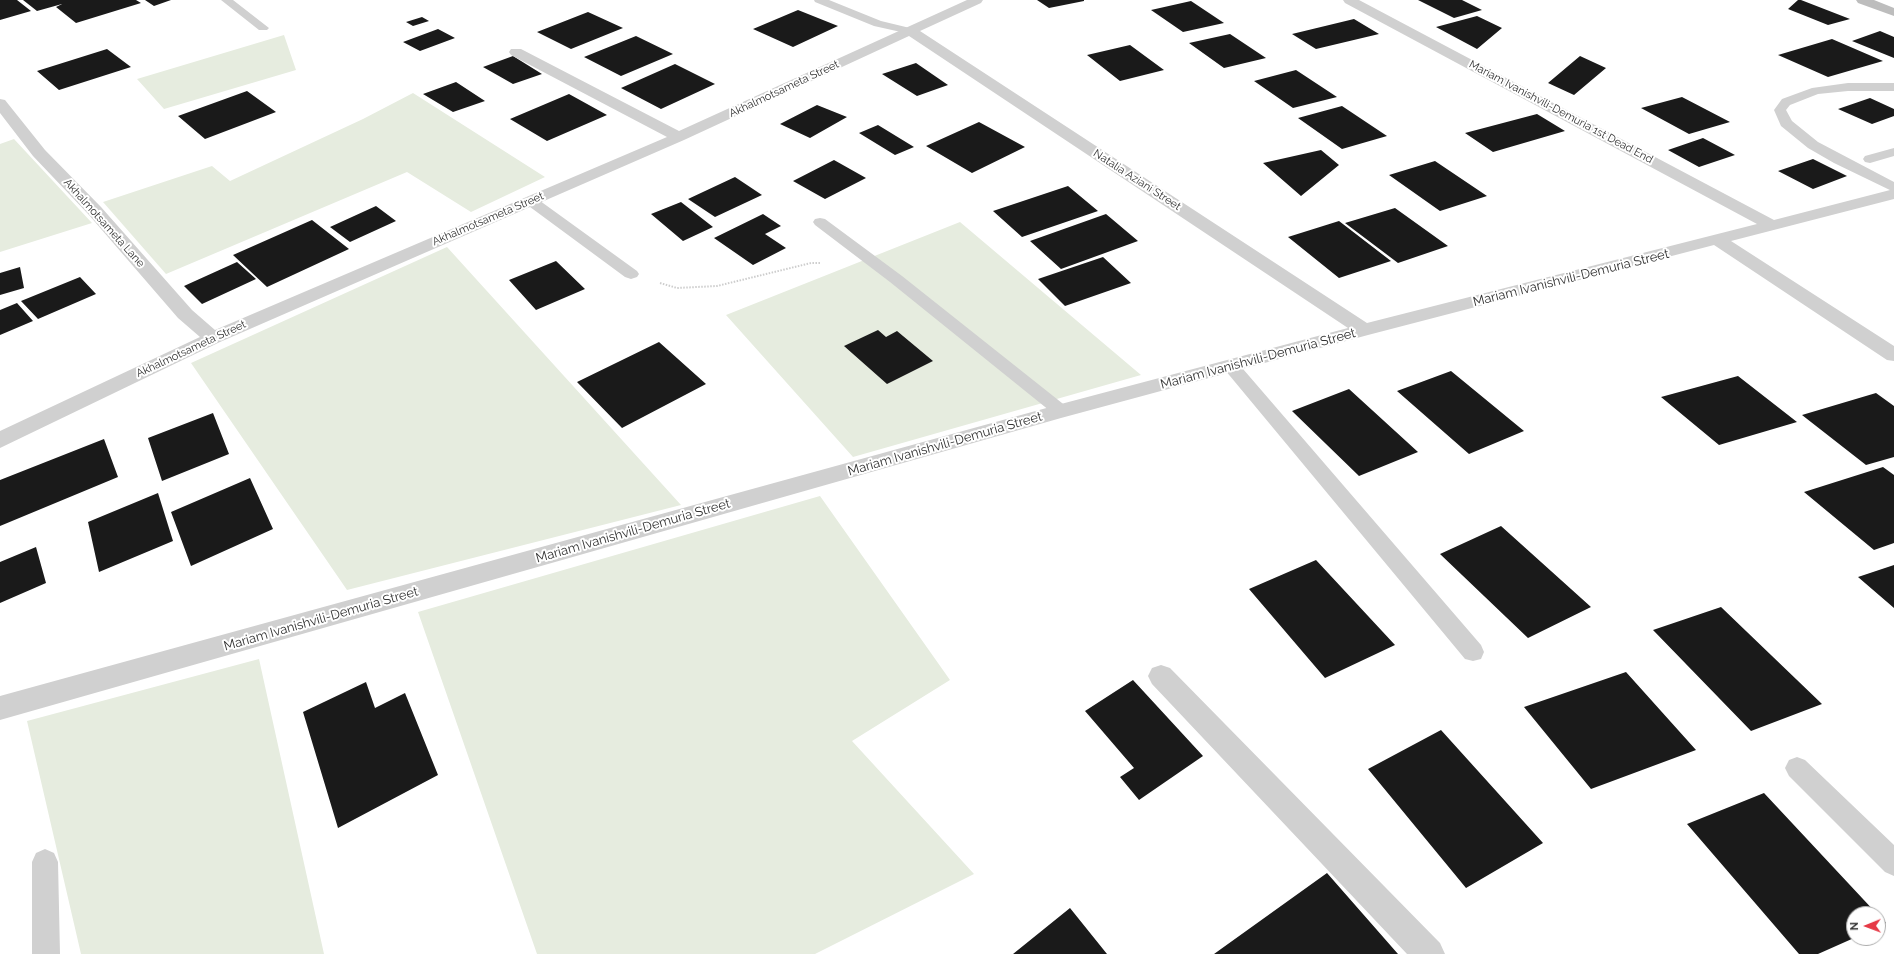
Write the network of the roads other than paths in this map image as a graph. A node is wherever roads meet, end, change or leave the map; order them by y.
1 (226, 0) edge
2 (819, 0) edge
3 (977, 0) edge
4 (1349, 0) edge
5 (1862, 0) edge
6 (1894, 12) edge
7 (263, 28) dead end
8 (910, 31) junction
9 (516, 52) dead end
10 (1894, 87) edge
11 (0, 103) edge
12 (678, 137) junction
13 (1894, 152) edge
14 (1870, 159) dead end
15 (1894, 188) edge
16 (1894, 194) edge
17 (531, 201) junction
18 (820, 222) dead end
19 (1773, 226) junction
20 (1718, 240) junction
21 (631, 274) road end
22 (1364, 330) junction
23 (213, 338) junction
24 (1894, 355) edge
25 (1231, 366) junction
26 (1061, 412) junction
27 (0, 440) edge
28 (1473, 652) dead end
29 (1161, 676) dead end
30 (0, 708) edge
31 (1797, 768) dead end
32 (45, 862) dead end
33 (1894, 863) edge
34 (46, 954) edge
35 (1429, 954) edge

1 - 7 lane
2 - 8 lane
3 - 8 street, Akhalmotsameta Street
4 - 19 street, Mariam Ivanishvili-Demuria 1st Dead End
5 - 6 main road
8 - 12 street, Akhalmotsameta Street
8 - 22 street, Natalia Aziani Street
9 - 12 street
10 - 15 lane
11 - 23 street, Akhalmotsameta Lane
12 - 17 street, Akhalmotsameta Street
13 - 14 lane
16 - 19 street, Mariam Ivanishvili-Demuria Street
17 - 21 lane
17 - 23 street, Akhalmotsameta Street
18 - 26 lane
19 - 20 street, Mariam Ivanishvili-Demuria Street
20 - 22 street, Mariam Ivanishvili-Demuria Street
20 - 24 street
22 - 25 street, Mariam Ivanishvili-Demuria Street
23 - 27 street, Akhalmotsameta Street
25 - 26 street, Mariam Ivanishvili-Demuria Street
25 - 28 lane
26 - 30 street, Mariam Ivanishvili-Demuria Street
29 - 35 street
31 - 33 lane
32 - 34 lane

